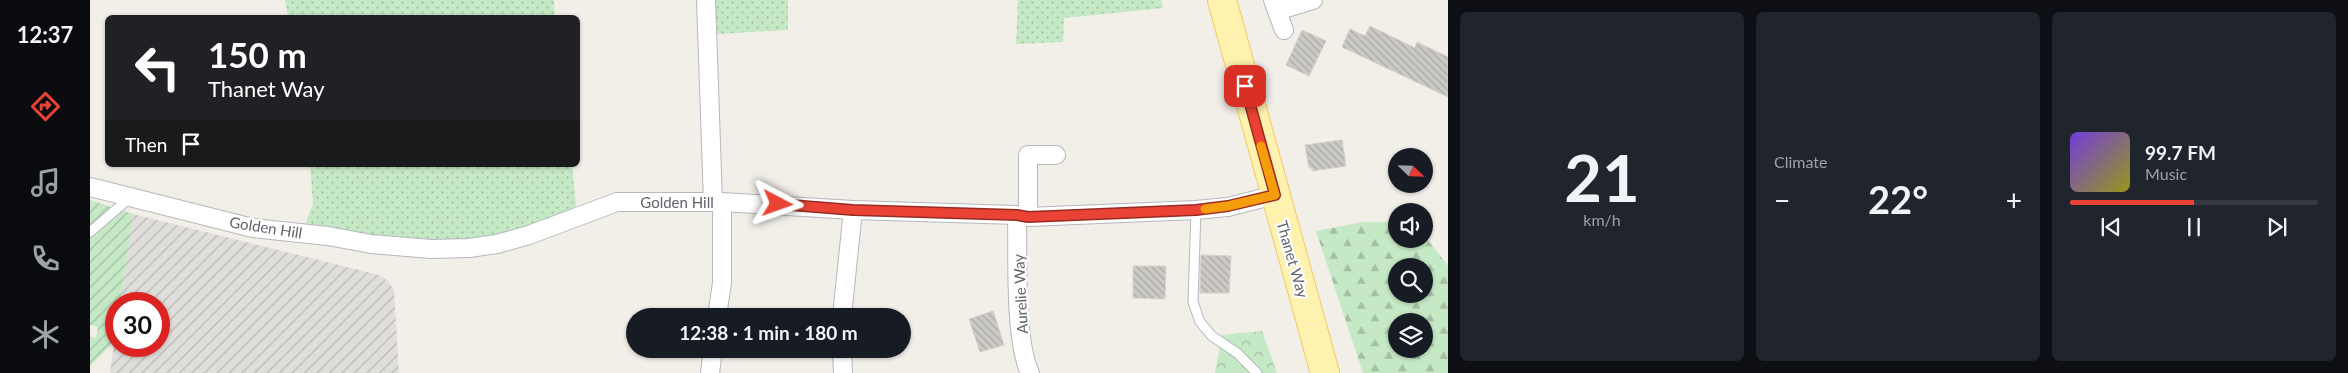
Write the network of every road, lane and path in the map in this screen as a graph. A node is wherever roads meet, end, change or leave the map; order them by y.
1 (706, 0) edge
2 (1222, 0) edge
3 (1313, 0) edge
4 (1275, 6) edge
5 (1284, 30) dead end
6 (1056, 155) dead end
7 (90, 187) edge
8 (1275, 195) junction
9 (132, 196) junction
10 (718, 202) junction
11 (853, 210) junction
12 (1196, 210) junction
13 (1022, 216) junction
14 (90, 232) edge
15 (718, 308) edge
16 (843, 308) edge
17 (712, 358) edge
18 (842, 358) edge
19 (710, 373) edge
20 (843, 373) edge
21 (1030, 373) edge
22 (1257, 373) edge
23 (1325, 373) edge

1 - 10 street
2 - 8 main road, Thanet Way
3 - 4 street
4 - 5 street
6 - 13 street, Aurelie Way
7 - 9 street, Golden Hill
8 - 12 street, Golden Hill
8 - 23 main road, Thanet Way
9 - 10 street, Golden Hill
9 - 14 lane
10 - 11 street, Golden Hill
10 - 15 street
11 - 13 street, Golden Hill
11 - 16 street
12 - 13 street, Golden Hill
12 - 22 lane
13 - 21 street, Aurelie Way
17 - 19 street
18 - 20 street

